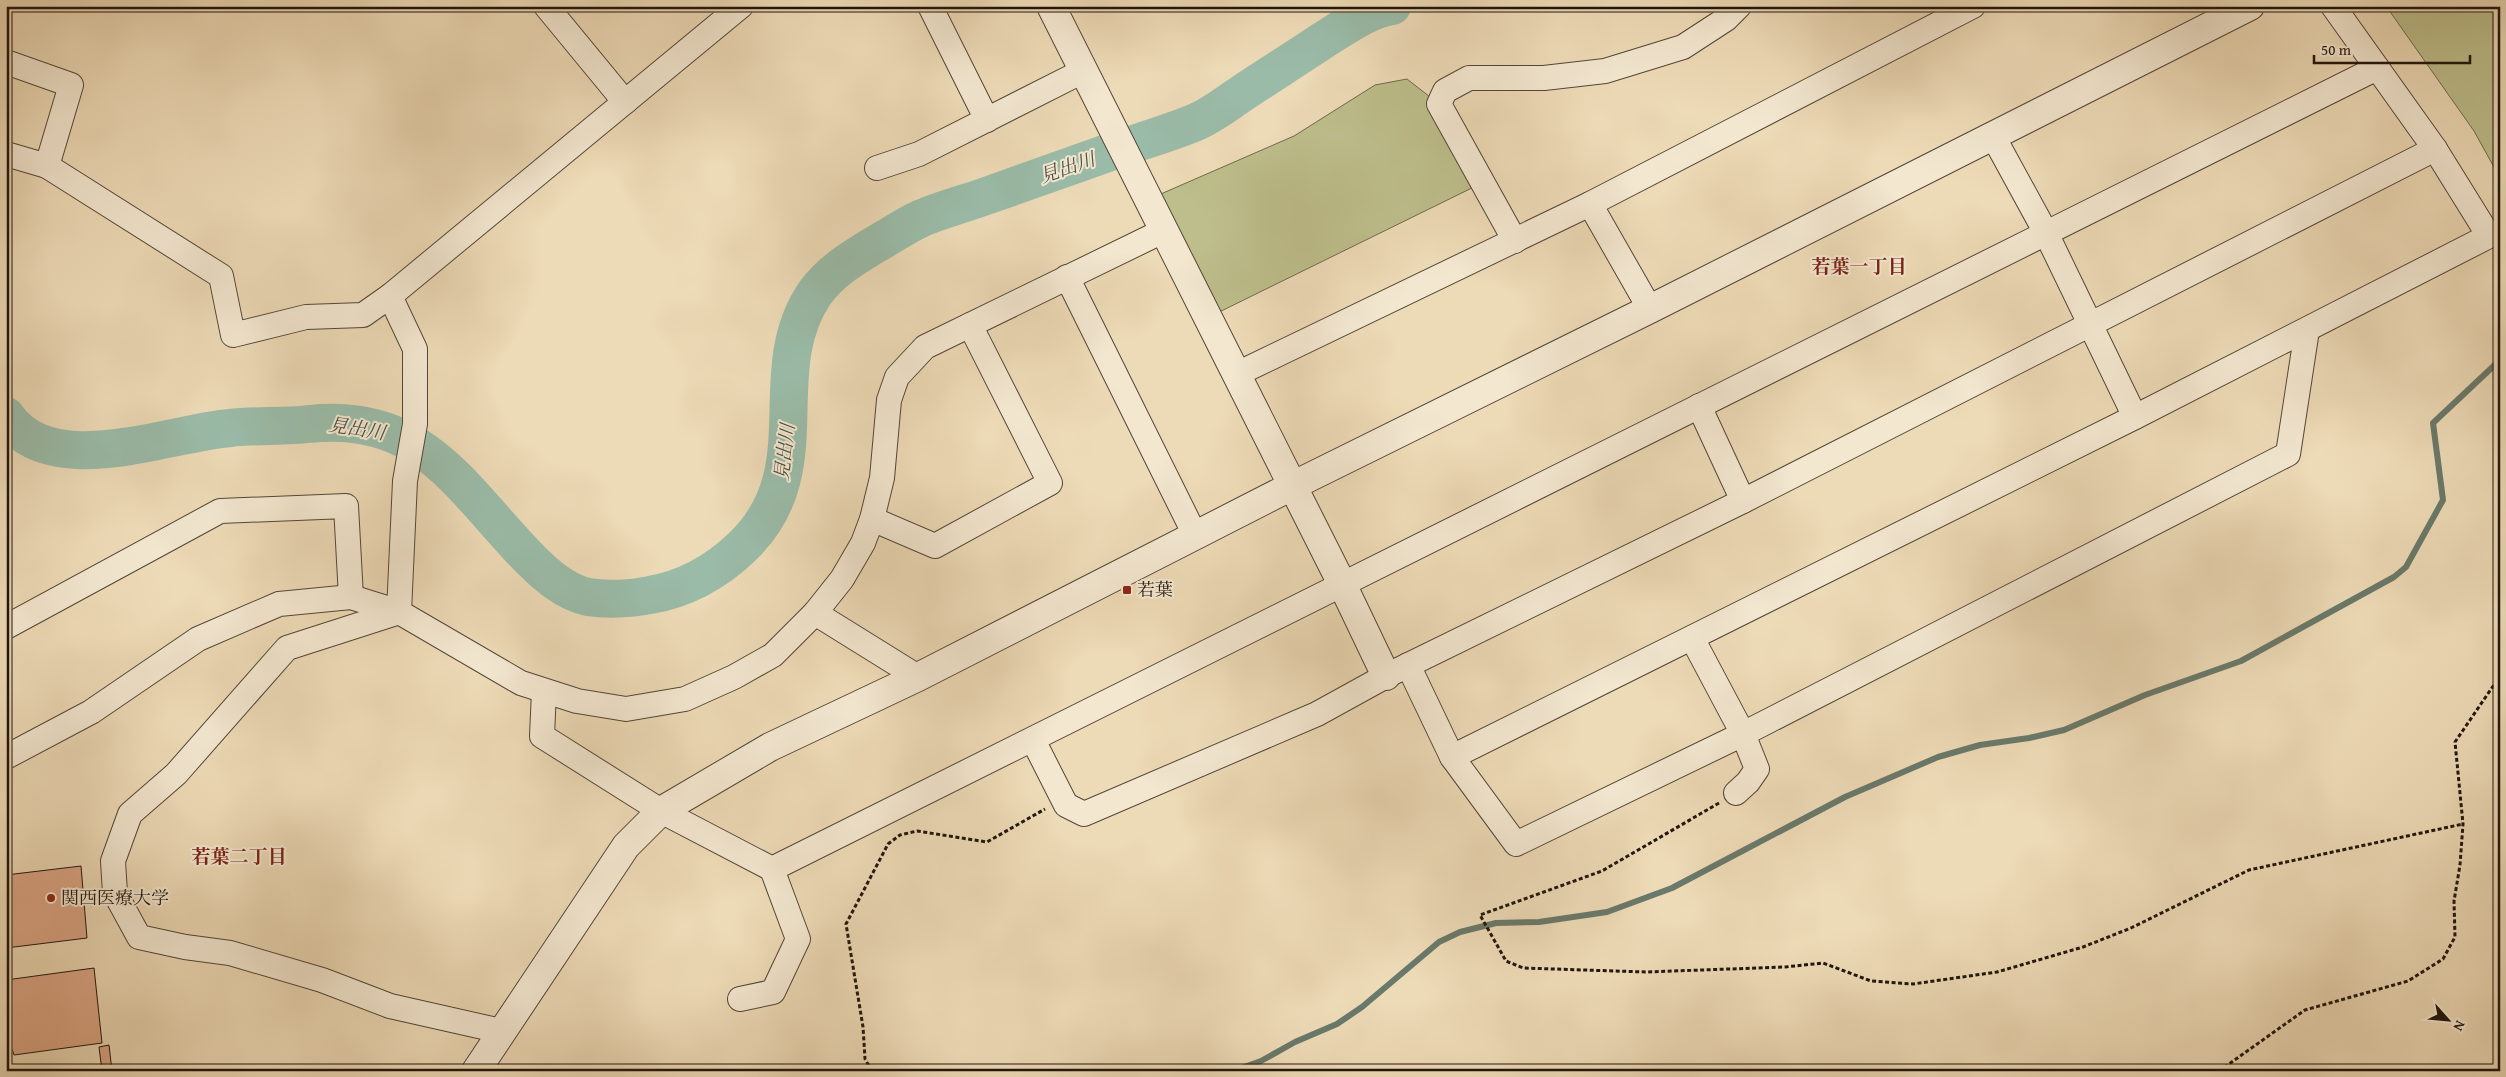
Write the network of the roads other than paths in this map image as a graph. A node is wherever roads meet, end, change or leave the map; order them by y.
1 (546, 6) edge
2 (741, 6) edge
3 (930, 6) edge
4 (1051, 6) edge
5 (1739, 6) edge
6 (1973, 6) edge
7 (2250, 6) edge
8 (2333, 6) edge
9 (6, 62) edge
10 (2377, 68) junction
11 (1083, 71) junction
12 (625, 102) junction
13 (986, 120) junction
14 (1993, 136) junction
15 (2435, 149) junction
16 (6, 154) edge
17 (47, 166) junction
18 (877, 168) dead end
19 (1590, 204) junction
20 (1162, 231) junction
21 (2046, 233) junction
22 (1515, 241) junction
23 (1067, 278) junction
24 (390, 296) junction
25 (1650, 309) junction
26 (2091, 324) junction
27 (970, 325) junction
28 (2307, 330) junction
29 (1237, 374) junction
30 (1699, 406) junction
31 (2135, 417) junction
32 (1292, 486) junction
33 (1743, 501) junction
34 (872, 519) junction
35 (1195, 535) junction
36 (1344, 586) junction
37 (351, 597) junction
38 (399, 612) junction
39 (816, 613) junction
40 (6, 627) edge
41 (1692, 638) junction
42 (1397, 671) junction
43 (918, 677) junction
44 (544, 690) junction
45 (1743, 734) junction
46 (1033, 740) junction
47 (6, 757) edge
48 (1452, 757) junction
49 (1736, 794) road end
50 (661, 811) junction
51 (772, 869) junction
52 (740, 999) dead end
53 (502, 1032) junction
54 (476, 1071) edge

1 - 12 street
2 - 12 street
3 - 13 street
4 - 11 street
5 - 22 street
6 - 19 street
7 - 14 street
8 - 10 street
9 - 17 street
10 - 15 street
10 - 21 street
11 - 13 street
11 - 20 street
12 - 24 street
13 - 18 street
14 - 21 street
14 - 25 street
15 - 26 street
15 - 28 street
16 - 17 street
17 - 24 street
19 - 22 street
19 - 25 street
20 - 23 street
20 - 29 street
21 - 26 street
21 - 30 street
22 - 29 street
23 - 27 street
23 - 35 street
24 - 38 street
25 - 32 street
26 - 31 street
26 - 33 street
27 - 34 street
27 - 34 street
28 - 31 street
28 - 45 street
29 - 32 street
30 - 33 street
30 - 36 street
31 - 41 street
32 - 35 street
32 - 36 street
33 - 42 street
34 - 39 street
35 - 43 street
36 - 42 street
36 - 46 street
37 - 38 street
37 - 40 street
37 - 47 street
38 - 44 street
38 - 53 street
39 - 43 street
39 - 44 street
41 - 45 street
41 - 48 street
42 - 46 street
42 - 48 street
43 - 50 street
44 - 50 street
45 - 48 street
45 - 49 street
46 - 51 street
50 - 51 street
50 - 53 street
51 - 52 street
53 - 54 street

